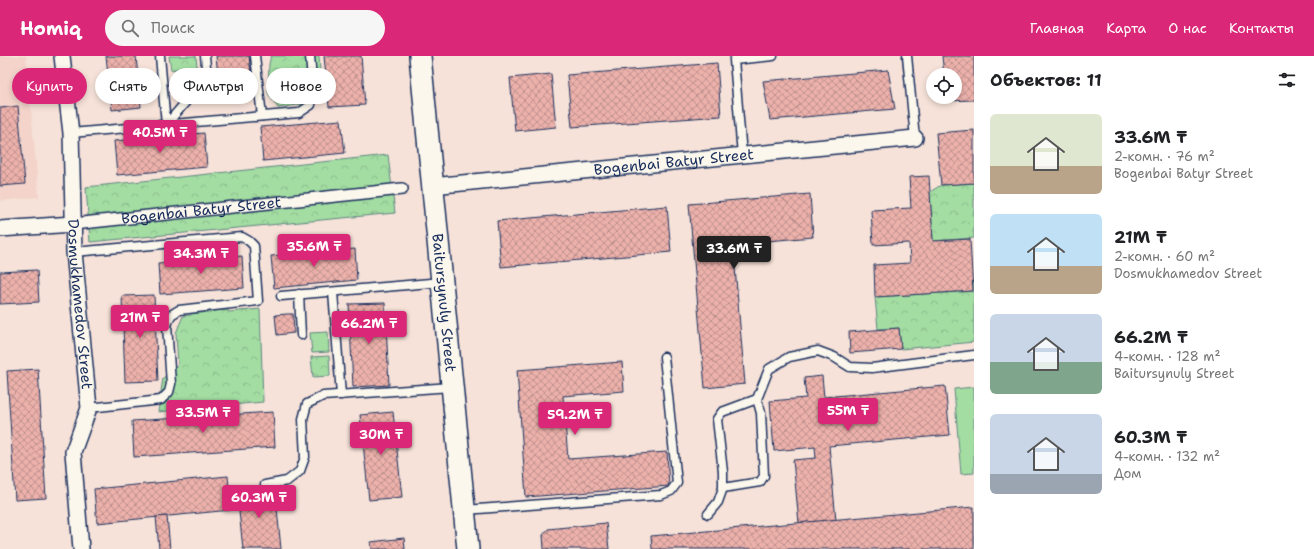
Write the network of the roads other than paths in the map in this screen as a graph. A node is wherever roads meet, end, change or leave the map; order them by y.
1 (62, 56) edge
2 (160, 56) edge
3 (205, 56) edge
4 (255, 56) edge
5 (310, 56) edge
6 (420, 56) edge
7 (773, 56) edge
8 (907, 56) edge
9 (262, 116) junction
10 (166, 125) junction
11 (70, 133) junction
12 (915, 138) joint
13 (742, 155) junction
14 (432, 186) junction
15 (402, 189) dead end
16 (73, 224) junction
17 (0, 228) edge
18 (74, 252) junction
19 (442, 282) junction
20 (332, 292) junction
21 (299, 294) junction
22 (281, 296) dead end
23 (301, 335) dead end
24 (974, 355) edge
25 (664, 357) dead end
26 (452, 387) junction
27 (341, 395) junction
28 (757, 399) junction
29 (89, 408) junction
30 (265, 485) dead end
31 (723, 488) junction
32 (464, 510) junction
33 (708, 514) dead end
34 (81, 549) edge
35 (468, 549) edge

1 - 11 street, Dosmukhamedov Street
2 - 10 lane
3 - 10 lane
4 - 9 lane
5 - 9 lane
6 - 14 main road, Baitursynuly Street
7 - 13 lane
8 - 12 lane
9 - 10 lane
10 - 11 lane
11 - 16 street, Dosmukhamedov Street
12 - 13 street, Bogenbai Batyr Street
13 - 14 street, Bogenbai Batyr Street
14 - 19 main road, Baitursynuly Street
15 - 16 street, Bogenbai Batyr Street
16 - 17 street, Bogenbai Batyr Street
16 - 18 street, Dosmukhamedov Street
18 - 29 street, Dosmukhamedov Street
18 - 29 lane
19 - 20 lane
19 - 26 main road, Baitursynuly Street
20 - 21 lane
20 - 27 lane
21 - 22 lane
21 - 23 lane
24 - 28 lane
25 - 32 lane
26 - 27 lane
26 - 32 main road, Baitursynuly Street
27 - 30 lane
28 - 31 lane
28 - 31 lane
29 - 34 street, Dosmukhamedov Street
31 - 33 lane
32 - 35 main road, Baitursynuly Street

